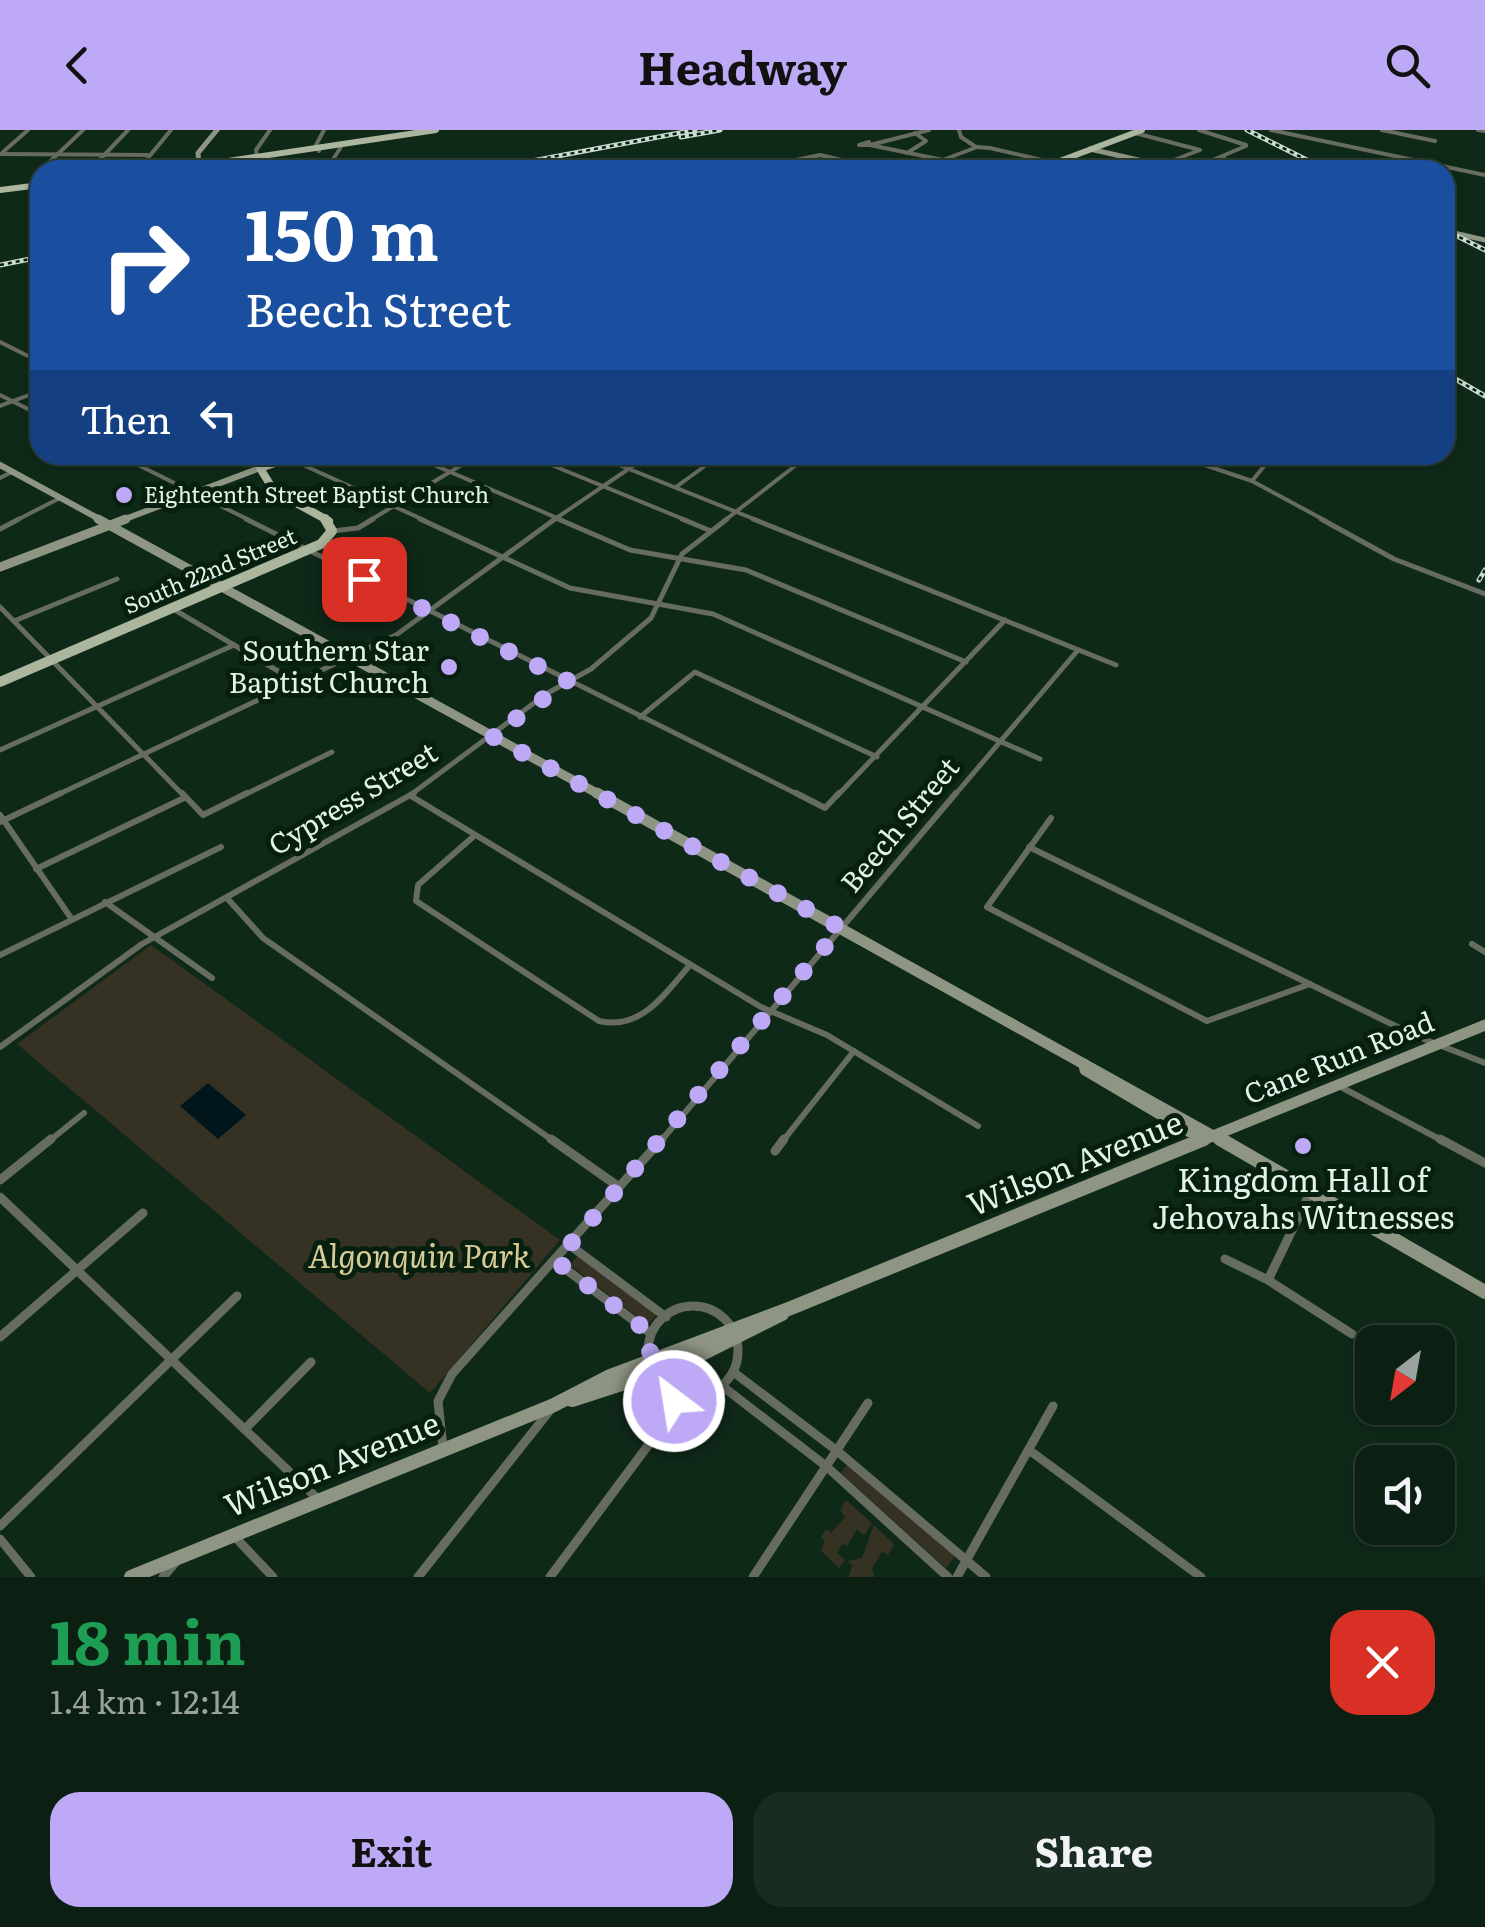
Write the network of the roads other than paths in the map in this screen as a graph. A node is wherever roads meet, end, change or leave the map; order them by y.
1 (28, 130) edge
2 (83, 130) edge
3 (128, 130) edge
4 (170, 130) edge
5 (217, 130) edge
6 (270, 130) edge
7 (324, 130) edge
8 (436, 130) edge
9 (930, 130) edge
10 (959, 130) edge
11 (1199, 130) edge
12 (1271, 130) edge
13 (1382, 130) edge
14 (1478, 130) edge
15 (1139, 131) edge
16 (1485, 131) edge
17 (914, 133) junction
18 (1435, 141) dead end
19 (341, 147) junction
20 (977, 147) junction
21 (1090, 149) junction
22 (319, 151) junction
23 (906, 153) junction
24 (0, 154) edge
25 (58, 154) junction
26 (104, 154) junction
27 (148, 155) junction
28 (1218, 158) junction
29 (257, 159) junction
30 (52, 160) edge
31 (99, 160) edge
32 (145, 160) edge
33 (198, 160) edge
34 (249, 160) edge
35 (333, 160) edge
36 (794, 160) edge
37 (842, 160) edge
38 (1041, 160) edge
39 (1063, 160) edge
40 (1140, 160) edge
41 (1170, 160) edge
42 (1213, 160) edge
43 (1225, 160) edge
44 (1412, 160) edge
45 (1455, 169) edge
46 (1485, 175) edge
47 (30, 187) edge
48 (0, 190) edge
49 (1455, 233) edge
50 (1458, 234) junction
51 (1455, 238) edge
52 (1485, 240) edge
53 (0, 342) edge
54 (30, 357) edge
55 (0, 395) edge
56 (30, 395) edge
57 (14, 402) junction
58 (0, 406) edge
59 (30, 411) edge
60 (0, 465) edge
61 (139, 465) edge
62 (254, 465) edge
63 (269, 465) edge
64 (310, 465) edge
65 (434, 465) edge
66 (462, 465) edge
67 (551, 465) edge
68 (618, 465) edge
69 (634, 465) edge
70 (706, 465) edge
71 (796, 465) edge
72 (1206, 465) edge
73 (1265, 465) edge
74 (260, 468) junction
75 (628, 469) junction
76 (12, 472) junction
77 (450, 472) junction
78 (0, 478) edge
79 (1252, 480) junction
80 (602, 486) junction
81 (675, 488) junction
82 (195, 492) junction
83 (60, 498) junction
84 (394, 507) junction
85 (736, 512) junction
86 (556, 518) junction
87 (109, 525) junction
88 (0, 529) edge
89 (332, 531) junction
90 (711, 531) junction
91 (309, 551) junction
92 (500, 556) junction
93 (679, 558) junction
94 (0, 567) edge
95 (117, 579) dead end
96 (224, 588) junction
97 (1485, 594) edge
98 (659, 603) junction
99 (0, 607) edge
100 (173, 609) junction
101 (426, 612) junction
102 (1005, 620) junction
103 (14, 621) junction
104 (234, 645) junction
105 (1078, 650) junction
106 (349, 657) junction
107 (52, 660) junction
108 (966, 662) junction
109 (1116, 665) dead end
110 (568, 681) junction
111 (0, 682) edge
112 (296, 682) junction
113 (98, 707) junction
114 (924, 708) junction
115 (640, 717) junction
116 (492, 736) junction
117 (1000, 741) junction
118 (0, 750) edge
119 (332, 752) dead end
120 (144, 755) junction
121 (877, 757) junction
122 (1040, 760) dead end
123 (411, 796) junction
124 (184, 798) junction
125 (1051, 818) dead end
126 (1, 819) edge
127 (474, 836) junction
128 (221, 847) dead end
129 (1028, 847) junction
130 (36, 868) junction
131 (228, 898) junction
132 (104, 902) junction
133 (70, 918) junction
134 (841, 928) junction
135 (151, 938) junction
136 (1472, 944) dead end
137 (1485, 952) edge
138 (0, 955) edge
139 (690, 965) junction
140 (212, 978) dead end
141 (1310, 984) junction
142 (771, 1011) junction
143 (1485, 1026) edge
144 (1438, 1043) junction
145 (0, 1047) edge
146 (854, 1051) junction
147 (1485, 1063) edge
148 (1338, 1085) junction
149 (84, 1114) dead end
150 (978, 1126) dead end
151 (1206, 1135) junction
152 (775, 1151) dead end
153 (1485, 1163) edge
154 (0, 1180) edge
155 (620, 1187) junction
156 (1310, 1193) junction
157 (0, 1196) edge
158 (143, 1213) dead end
159 (567, 1243) junction
160 (1225, 1259) dead end
161 (556, 1261) junction
162 (78, 1270) junction
163 (1268, 1280) junction
164 (1485, 1292) edge
165 (237, 1296) dead end
166 (666, 1318) junction
167 (650, 1333) junction
168 (734, 1334) junction
169 (1352, 1334) dead end
170 (0, 1337) edge
171 (172, 1360) junction
172 (311, 1362) dead end
173 (652, 1367) junction
174 (736, 1374) junction
175 (722, 1386) junction
176 (675, 1395) junction
177 (690, 1398) junction
178 (868, 1403) dead end
179 (554, 1405) junction
180 (1053, 1406) dead end
181 (668, 1420) junction
182 (245, 1429) junction
183 (443, 1450) junction
184 (836, 1450) junction
185 (1028, 1450) junction
186 (826, 1466) junction
187 (320, 1500) junction
188 (0, 1526) edge
189 (233, 1535) junction
190 (0, 1539) edge
191 (179, 1557) junction
192 (967, 1560) junction
193 (31, 1577) edge
194 (130, 1577) edge
195 (163, 1577) edge
196 (273, 1577) edge
197 (418, 1577) edge
198 (550, 1577) edge
199 (753, 1577) edge
200 (948, 1577) edge
201 (957, 1577) edge
202 (986, 1577) edge
203 (1201, 1577) edge

1 - 24 street
2 - 25 street
3 - 26 street
4 - 27 street
5 - 33 main road
6 - 29 street
7 - 22 street
8 - 19 main road
9 - 17 street
10 - 20 street
11 - 28 street
12 - 44 street
13 - 18 street
14 - 16 street
15 - 21 main road
15 - 41 street
17 - 23 street
17 - 23 street
19 - 22 main road
19 - 35 street
20 - 23 street
20 - 38 street
21 - 39 main road
21 - 40 main road
22 - 29 main road
24 - 25 street
25 - 26 street
25 - 30 street
26 - 27 street
26 - 31 street
27 - 32 street
28 - 42 street
28 - 43 street
29 - 34 main road
36 - 37 street
45 - 46 street
47 - 48 main road
49 - 50 main road
50 - 51 street
50 - 52 main road
53 - 54 street
55 - 57 street
56 - 57 street
57 - 58 street
57 - 59 street
60 - 76 main road
61 - 82 street
62 - 74 street
63 - 74 main road
64 - 84 street
65 - 77 street
66 - 77 street, South 22nd Street
67 - 80 street
68 - 75 street
69 - 75 street
70 - 81 street
71 - 85 street, Cypress Street
72 - 79 street
73 - 79 street
74 - 82 main road
74 - 89 main road
75 - 80 street
75 - 81 street
76 - 78 street
76 - 83 main road
77 - 84 street, South 22nd Street
77 - 86 street
79 - 97 street
80 - 86 street
80 - 90 street
81 - 85 street
82 - 87 main road
82 - 91 street
83 - 87 main road
83 - 88 street
84 - 89 street, South 22nd Street
84 - 92 street
85 - 90 street, Cypress Street
85 - 102 street
86 - 92 street
86 - 93 street
87 - 94 main road
87 - 96 main road
89 - 91 main road, South 22nd Street
90 - 93 street, Cypress Street
91 - 96 main road, South 22nd Street
91 - 101 street
92 - 98 street
92 - 101 street
93 - 98 street, Cypress Street
93 - 108 street
95 - 103 street
96 - 100 main road, South 22nd Street
96 - 106 main road
98 - 110 street, Cypress Street
98 - 114 street
99 - 103 street
100 - 104 street
100 - 107 main road, South 22nd Street
101 - 106 street
101 - 110 street
102 - 105 street
102 - 108 street
103 - 107 street
104 - 112 street
104 - 113 street
105 - 109 street
105 - 117 street, Beech Street
106 - 112 street
106 - 116 main road
107 - 111 main road, South 22nd Street
107 - 113 street
108 - 114 street
110 - 115 street
110 - 116 street, Cypress Street
112 - 120 street
113 - 118 street
113 - 120 street
114 - 117 street
114 - 121 street
115 - 121 street
115 - 121 street
116 - 123 street, Cypress Street
116 - 134 main road
117 - 122 street
117 - 134 street, Beech Street
119 - 124 street
120 - 124 street
120 - 126 street
123 - 127 street
123 - 131 street, Cypress Street
124 - 130 street
125 - 129 street
126 - 130 street
127 - 139 street
127 - 139 street
128 - 132 street
129 - 141 street
129 - 141 street
130 - 133 street
131 - 135 street, Cypress Street
131 - 155 street
132 - 133 street
132 - 135 street
133 - 138 street
134 - 142 street, Beech Street
134 - 151 main road
135 - 140 street
135 - 145 street, Cypress Street
136 - 137 street
139 - 142 street
141 - 144 street
142 - 146 street
142 - 155 street, Beech Street
143 - 144 main road, Cane Run Road
144 - 147 street
144 - 148 main road, Cane Run Road
146 - 150 street
146 - 152 street
148 - 151 main road, Cane Run Road
148 - 153 street
149 - 154 street
151 - 156 main road
151 - 168 main road, Wilson Avenue
155 - 159 street, Beech Street
156 - 163 street
156 - 164 main road
157 - 162 street
158 - 162 street
159 - 161 street, Beech Street
159 - 166 street
160 - 163 street
161 - 167 street
161 - 183 street, Beech Street
162 - 170 street
162 - 171 street
163 - 169 street
165 - 171 street
166 - 167 street
166 - 168 street
167 - 173 street
168 - 173 main road, Wilson Avenue
168 - 174 street
171 - 182 street
171 - 188 street
172 - 182 street
173 - 176 street
173 - 179 main road, Wilson Avenue
174 - 175 street
174 - 184 street
175 - 177 street
175 - 186 street
176 - 177 street
176 - 181 street
177 - 181 street
178 - 184 street
179 - 183 main road, Wilson Avenue
179 - 197 street
180 - 185 street
181 - 198 street
182 - 187 street
183 - 187 main road, Wilson Avenue
184 - 186 street
184 - 192 street
185 - 192 street
185 - 203 street
186 - 199 street
186 - 200 street
187 - 189 main road, Wilson Avenue
189 - 191 main road, Wilson Avenue
189 - 196 street
190 - 193 street
191 - 194 main road, Wilson Avenue
191 - 195 street
192 - 201 street
192 - 202 street

